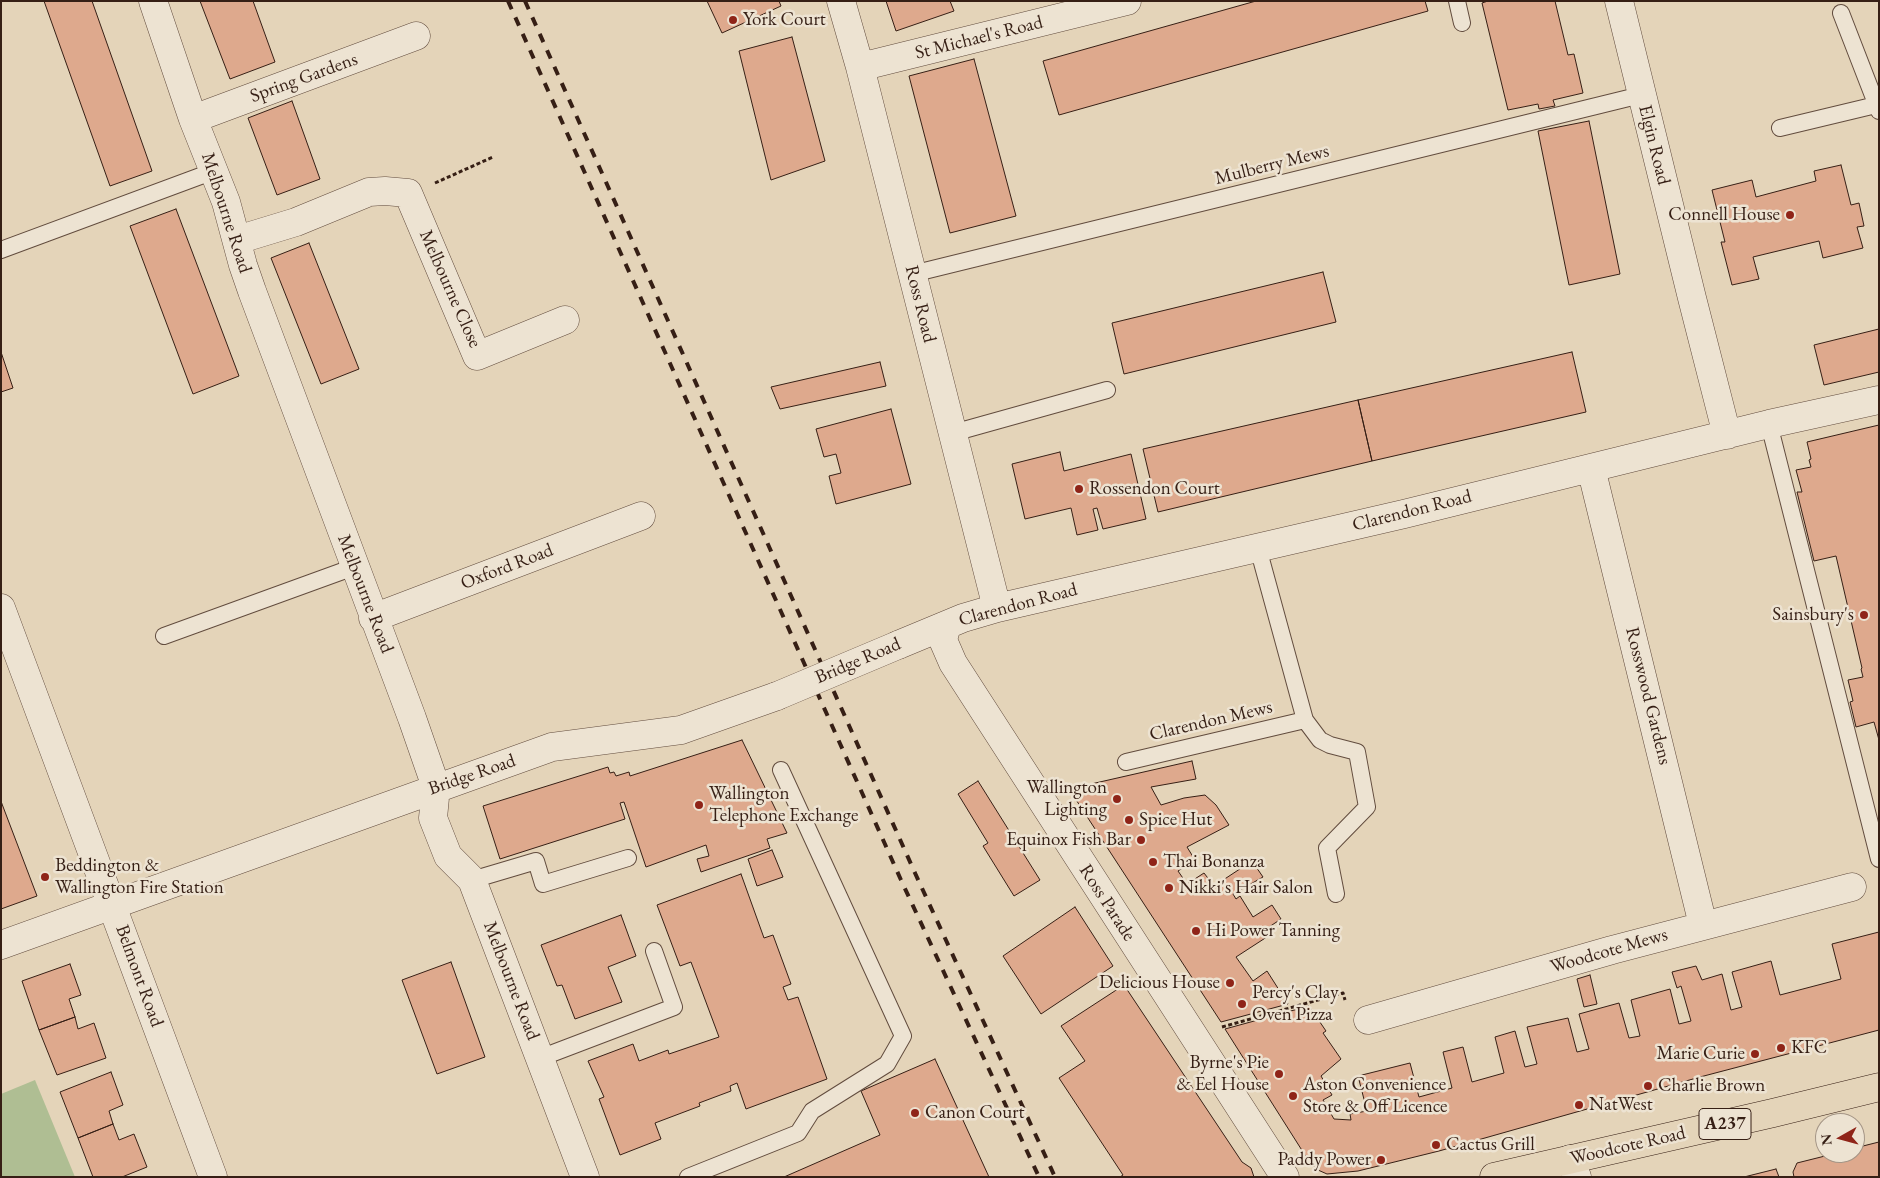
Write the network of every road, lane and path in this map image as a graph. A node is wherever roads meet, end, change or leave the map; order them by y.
1 (153, 1) edge
2 (841, 1) edge
3 (1127, 1) edge
4 (1457, 1) edge
5 (1619, 1) edge
6 (1841, 12) dead end
7 (1462, 23) dead end
8 (416, 36) dead end
9 (860, 67) junction
10 (1641, 95) junction
11 (1877, 108) edge
12 (193, 119) junction
13 (1780, 128) dead end
14 (493, 157) dead end
15 (214, 171) junction
16 (416, 190) junction
17 (237, 240) junction
18 (1, 250) edge
19 (912, 274) junction
20 (565, 320) dead end
21 (1107, 390) dead end
22 (1879, 400) edge
23 (1769, 424) junction
24 (953, 432) junction
25 (1727, 435) junction
26 (1591, 468) junction
27 (641, 516) dead end
28 (1258, 548) junction
29 (354, 567) junction
30 (1, 608) edge
31 (997, 608) junction
32 (373, 618) junction
33 (947, 625) junction
34 (164, 636) dead end
35 (1305, 720) junction
36 (1126, 762) dead end
37 (781, 770) dead end
38 (436, 787) junction
39 (628, 858) dead end
40 (1879, 859) edge
41 (472, 879) junction
42 (1852, 887) dead end
43 (1336, 894) dead end
44 (112, 904) junction
45 (1703, 925) junction
46 (1, 945) edge
47 (654, 951) dead end
48 (1358, 1014) joint
49 (1192, 1036) junction
50 (540, 1058) junction
51 (1879, 1087) edge
52 (1573, 1168) edge
53 (213, 1177) edge
54 (585, 1177) edge
55 (688, 1177) edge
56 (1285, 1177) edge
57 (1494, 1177) edge

1 - 12 street, Melbourne Road
2 - 9 street, Ross Road
3 - 9 street, St Michael's Road
4 - 7 lane
5 - 10 street, Elgin Road
6 - 11 lane
8 - 12 street, Spring Gardens
9 - 19 street, Ross Road
10 - 19 lane, Mulberry Mews
10 - 25 street, Elgin Road
11 - 13 lane
12 - 15 street, Melbourne Road
14 - 16 path
15 - 17 street, Melbourne Road
15 - 18 lane
16 - 17 street
16 - 20 street, Melbourne Close
17 - 29 street, Melbourne Road
19 - 24 street, Ross Road
21 - 24 lane
22 - 23 street, Clarendon Road
23 - 25 street, Clarendon Road
23 - 40 lane
24 - 31 street, Ross Road
25 - 26 street, Clarendon Road
26 - 28 street, Clarendon Road
26 - 45 street, Rosswood Gardens
27 - 32 street, Oxford Road
28 - 31 street, Clarendon Road
28 - 35 lane, Clarendon Mews
29 - 32 street, Melbourne Road
29 - 34 lane
30 - 44 street, Belmont Road
31 - 33 street, Clarendon Road
32 - 38 street, Melbourne Road
33 - 38 street, Bridge Road, bridge
33 - 49 street, Ross Parade
35 - 36 lane, Clarendon Mews
35 - 43 lane, Clarendon Mews
37 - 55 lane
38 - 41 street, Melbourne Road
38 - 44 street, Bridge Road
39 - 41 lane
41 - 50 street, Melbourne Road
42 - 45 street, Woodcote Mews
44 - 46 street, Bridge Road
44 - 53 street, Belmont Road
45 - 48 street, Woodcote Mews
47 - 50 lane
48 - 49 path
49 - 56 street, Ross Parade
50 - 54 street, Melbourne Road
51 - 52 main road, Woodcote Road / A237
52 - 57 main road, Woodcote Road / A237

